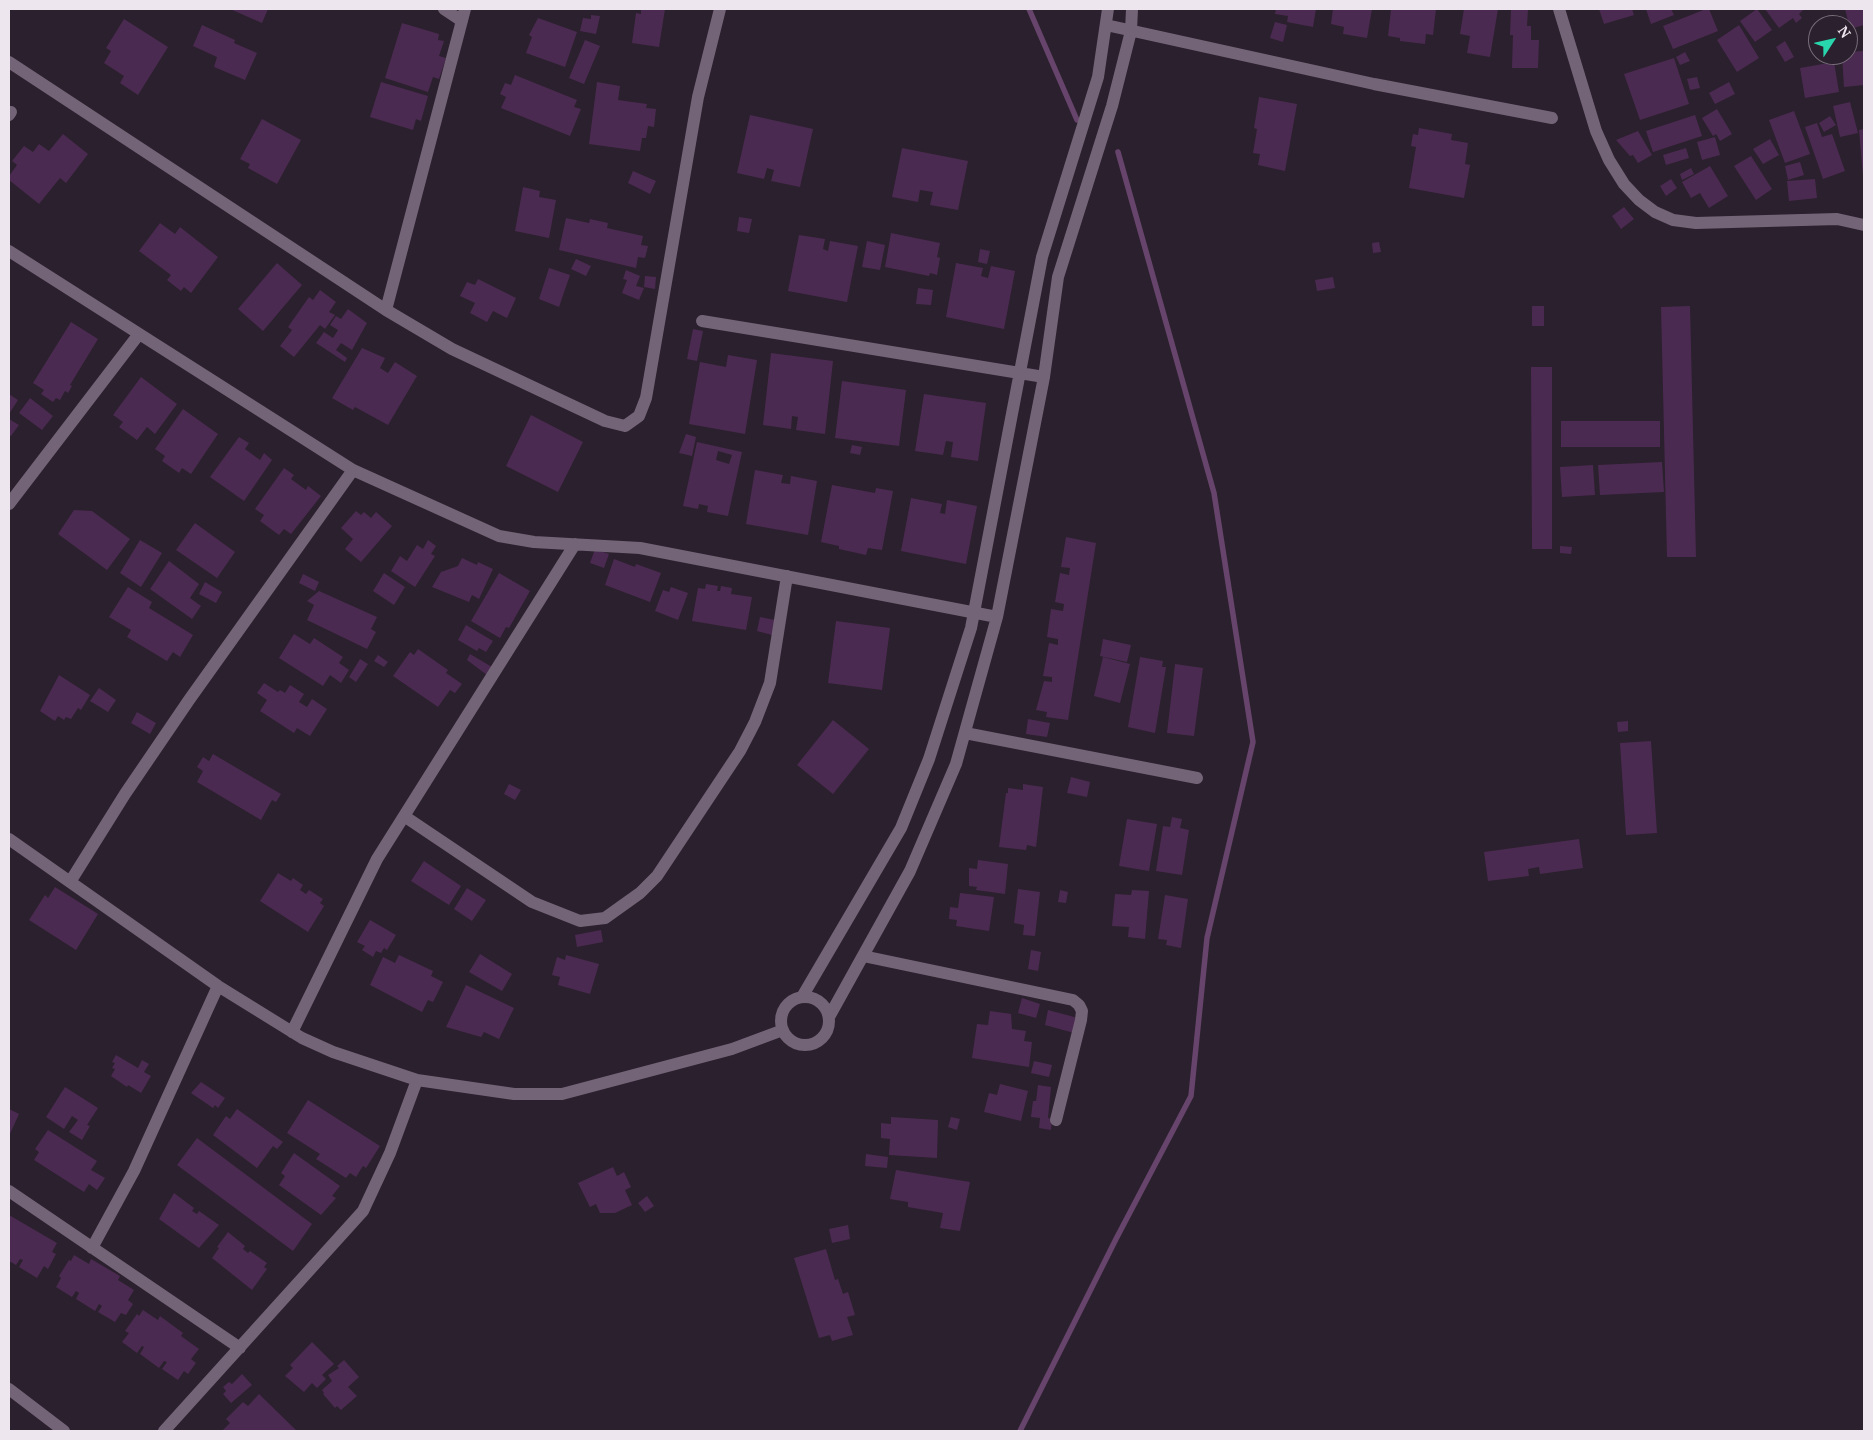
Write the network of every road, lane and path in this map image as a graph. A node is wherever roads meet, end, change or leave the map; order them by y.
1 (444, 9) edge
2 (720, 9) edge
3 (1108, 9) edge
4 (1132, 9) edge
5 (1559, 9) edge
6 (463, 15) edge
7 (1106, 25) junction
8 (1131, 31) junction
9 (9, 62) edge
10 (1552, 118) dead end
11 (1864, 225) edge
12 (9, 251) edge
13 (386, 310) junction
14 (702, 321) dead end
15 (139, 334) junction
16 (1018, 373) junction
17 (1044, 377) junction
18 (353, 470) junction
19 (9, 504) edge
20 (576, 544) junction
21 (788, 576) junction
22 (973, 613) junction
23 (997, 617) junction
24 (965, 733) junction
25 (1197, 778) dead end
26 (404, 816) junction
27 (9, 839) edge
28 (70, 882) junction
29 (863, 956) junction
30 (218, 986) junction
31 (802, 997) junction
32 (830, 1017) junction
33 (783, 1030) junction
34 (292, 1032) junction
35 (417, 1080) junction
36 (1056, 1120) dead end
37 (9, 1191) edge
38 (92, 1248) junction
39 (240, 1348) junction
40 (9, 1389) edge
41 (64, 1431) edge
42 (164, 1431) edge

1 - 6 street
2 - 13 street
3 - 7 street
4 - 8 street
5 - 11 street
6 - 13 street
7 - 8 street
7 - 16 street
8 - 10 street
8 - 17 street
9 - 13 street
12 - 15 street
14 - 16 street
15 - 18 street
15 - 19 street
16 - 17 street
16 - 22 street
17 - 23 street
18 - 20 street
18 - 28 street
20 - 21 street
20 - 26 street
21 - 22 street
21 - 26 street
22 - 23 street
22 - 31 street
23 - 24 street
24 - 25 street
24 - 29 street
26 - 34 street
27 - 28 street
28 - 30 street
29 - 32 street
29 - 36 street
30 - 34 street
30 - 38 street
31 - 32 street
31 - 33 street
32 - 33 street
33 - 35 street
34 - 35 street
35 - 39 street
37 - 38 street
38 - 39 street
39 - 42 street
40 - 41 street

